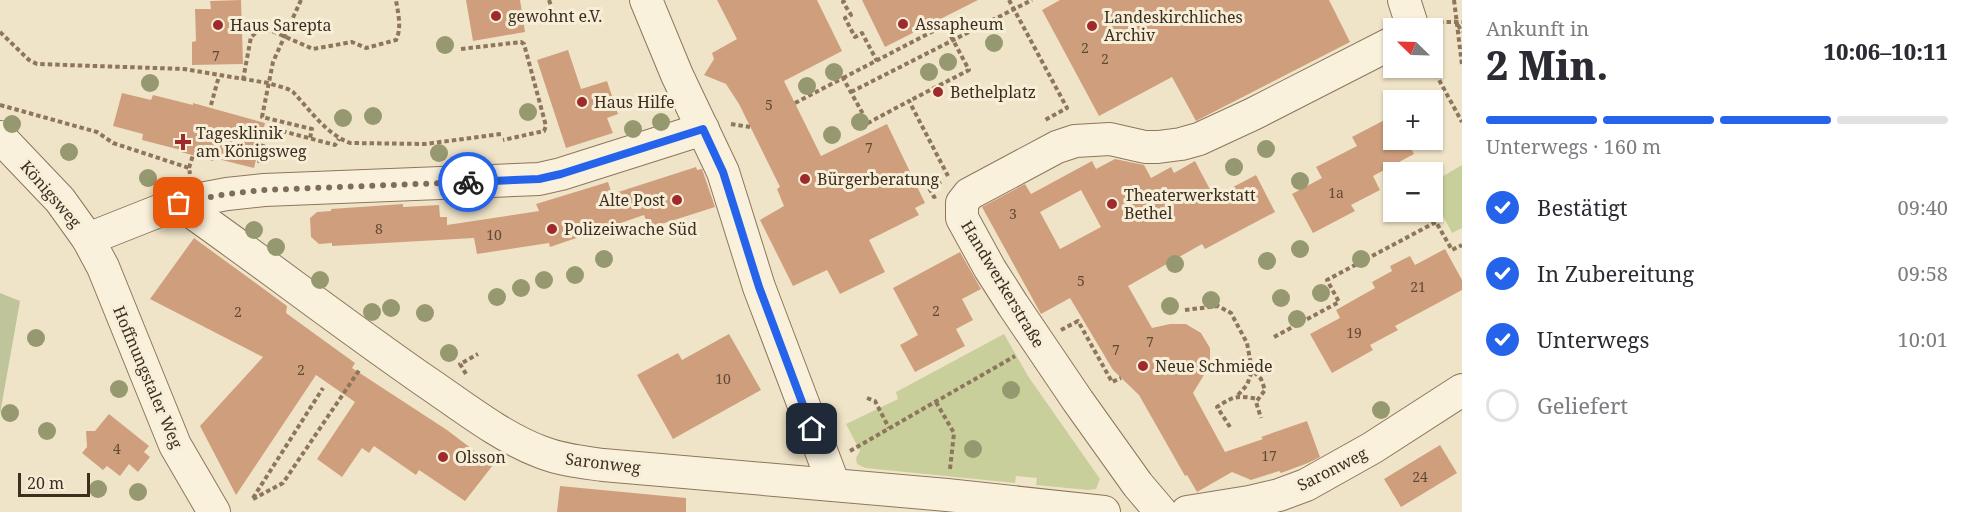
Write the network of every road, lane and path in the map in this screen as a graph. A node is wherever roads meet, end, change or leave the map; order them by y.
1 (300, 0) edge
2 (396, 0) edge
3 (549, 0) edge
4 (646, 0) edge
5 (845, 0) edge
6 (1009, 0) edge
7 (1032, 0) edge
8 (1404, 0) edge
9 (1454, 0) edge
10 (1014, 9) junction
11 (555, 17) dead end
12 (1423, 18) edge
13 (1437, 18) edge
14 (1462, 22) edge
15 (1443, 24) edge
16 (1443, 28) edge
17 (0, 32) edge
18 (1462, 32) edge
19 (284, 36) junction
20 (953, 40) junction
21 (1443, 41) edge
22 (1383, 48) edge
23 (461, 49) dead end
24 (877, 61) junction
25 (1462, 64) edge
26 (219, 76) junction
27 (843, 78) junction
28 (1438, 78) edge
29 (243, 80) junction
30 (268, 83) junction
31 (851, 92) junction
32 (909, 101) junction
33 (795, 104) dead end
34 (0, 105) edge
35 (211, 105) dead end
36 (1462, 122) edge
37 (1037, 124) dead end
38 (703, 129) junction
39 (501, 134) dead end
40 (0, 137) edge
41 (310, 138) junction
42 (339, 139) junction
43 (503, 140) dead end
44 (193, 155) dead end
45 (189, 168) junction
46 (946, 172) dead end
47 (264, 190) junction
48 (188, 201) junction
49 (88, 239) junction
50 (1462, 245) edge
51 (1185, 310) dead end
52 (1274, 337) dead end
53 (1038, 343) junction
54 (376, 346) junction
55 (478, 354) dead end
56 (1252, 370) junction
57 (469, 378) dead end
58 (1121, 378) dead end
59 (323, 388) dead end
60 (1462, 390) edge
61 (1238, 396) junction
62 (867, 398) dead end
63 (1258, 399) junction
64 (936, 402) junction
65 (1261, 417) dead end
66 (1230, 427) dead end
67 (889, 428) junction
68 (949, 474) dead end
69 (830, 475) junction
70 (214, 512) edge
71 (1104, 512) edge
72 (1161, 512) edge
73 (1187, 512) edge

1 - 19 path
2 - 19 path
3 - 11 path
4 - 38 street
5 - 24 path
6 - 10 path
7 - 10 path
8 - 12 street
9 - 13 path
10 - 20 path
10 - 37 path
14 - 15 path
16 - 18 path
17 - 26 path
19 - 29 path
19 - 30 path
20 - 24 path
20 - 31 path
20 - 32 path
21 - 25 path
22 - 53 street, Handwerkerstraße
23 - 43 path
24 - 27 path
26 - 29 path
26 - 35 path
27 - 31 path
27 - 33 path
28 - 36 path
29 - 30 path
30 - 41 path
30 - 42 path
31 - 32 path
32 - 46 path
34 - 45 path
38 - 47 street, Königsweg
38 - 69 street
39 - 42 path
40 - 49 street, Königsweg
41 - 42 path
41 - 47 path
44 - 45 path
45 - 48 path
47 - 48 street, Königsweg
48 - 49 street, Königsweg
48 - 54 street, Saronweg
49 - 70 street, Hoffnungstaler Weg
50 - 52 path
51 - 56 path
53 - 58 path
53 - 64 path
53 - 72 street, Handwerkerstraße
54 - 59 path
54 - 69 street, Saronweg
55 - 57 path
56 - 61 path
56 - 63 path
60 - 73 street, Saronweg
61 - 63 path
61 - 66 path
62 - 67 path
63 - 65 path
64 - 67 path
64 - 68 path
67 - 69 path
69 - 71 street, Saronweg

